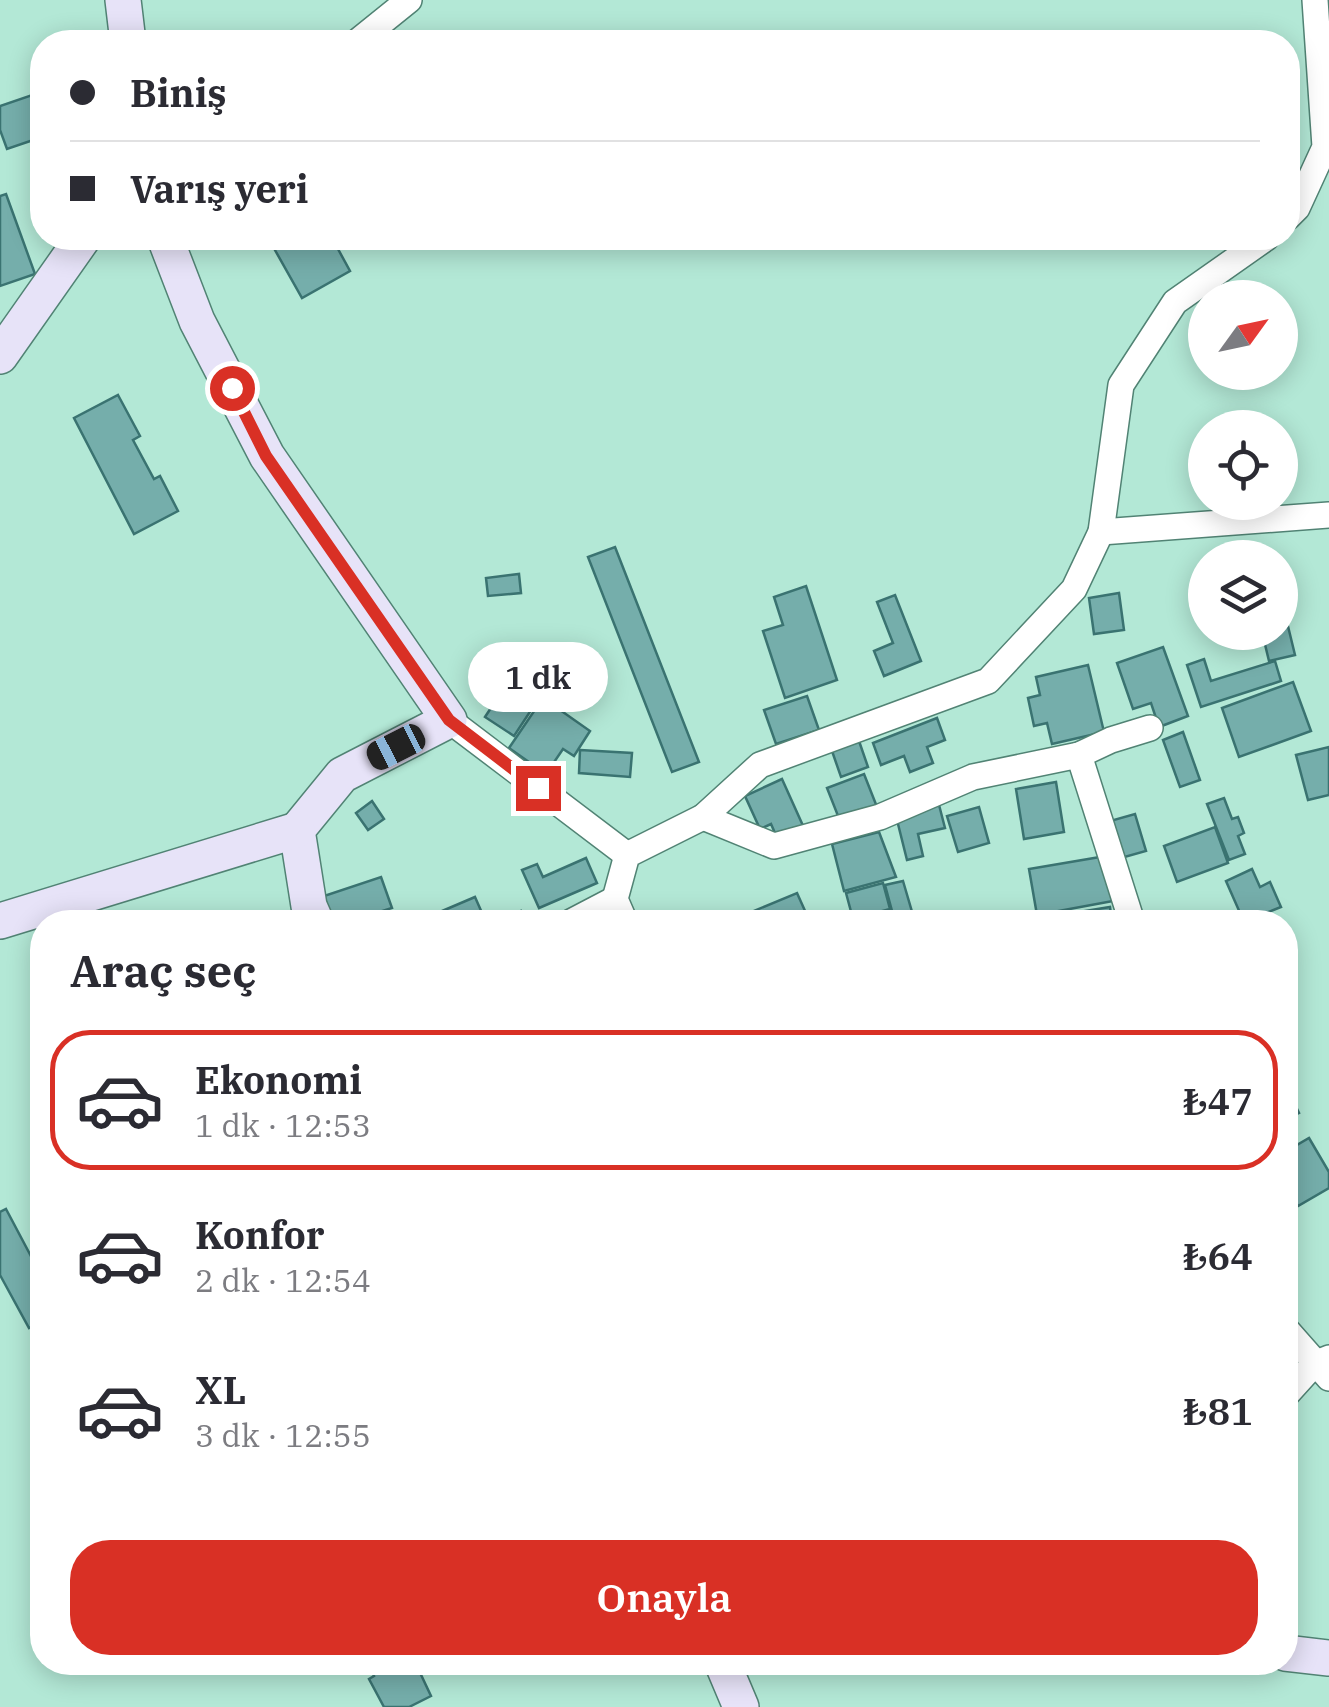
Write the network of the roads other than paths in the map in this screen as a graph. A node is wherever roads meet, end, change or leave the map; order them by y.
1 (123, 0) edge
2 (408, 0) edge
3 (1315, 0) edge
4 (127, 30) edge
5 (371, 30) edge
6 (1300, 201) edge
7 (75, 250) edge
8 (170, 250) edge
9 (1249, 250) edge
10 (0, 356) edge
11 (1329, 515) edge
12 (1101, 532) junction
13 (449, 720) junction
14 (1150, 728) dead end
15 (1079, 755) junction
16 (704, 817) junction
17 (296, 830) junction
18 (628, 855) junction
19 (36, 910) edge
20 (311, 910) edge
21 (620, 910) edge
22 (1128, 910) edge
23 (30, 912) edge
24 (0, 921) edge
25 (1298, 1341) edge
26 (1324, 1366) edge
27 (1298, 1386) edge
28 (1298, 1654) edge
29 (1329, 1658) edge
30 (727, 1675) edge
31 (741, 1707) edge

1 - 4 street
2 - 5 street
3 - 6 street
7 - 10 street
8 - 13 street
9 - 12 street
11 - 12 street
12 - 16 street
13 - 17 street
13 - 18 street
14 - 15 street
15 - 16 street
15 - 22 street
16 - 18 street
17 - 19 street
17 - 20 street
18 - 21 street
23 - 24 street
25 - 26 street
26 - 27 street
28 - 29 street
30 - 31 street

